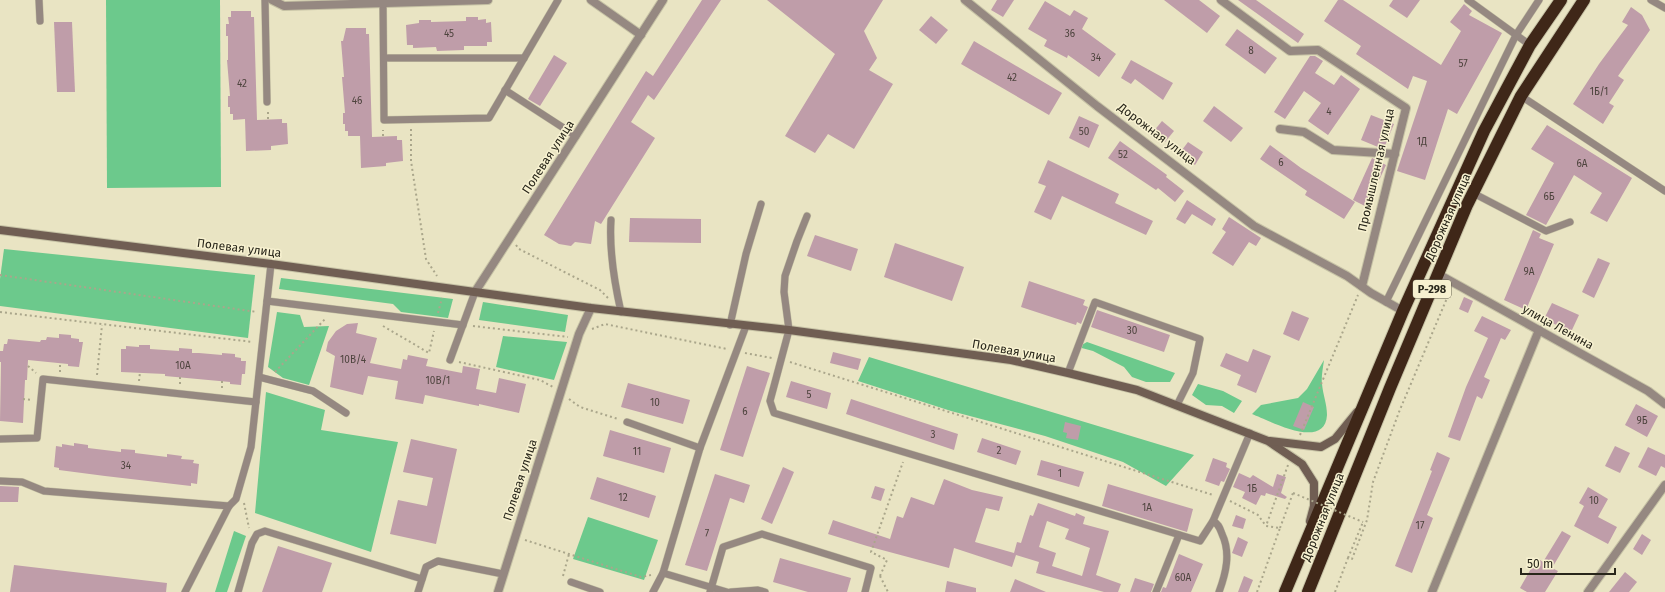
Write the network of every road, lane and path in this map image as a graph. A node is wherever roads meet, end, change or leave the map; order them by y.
1 (39, 0) edge
2 (265, 0) edge
3 (272, 0) edge
4 (488, 0) edge
5 (558, 0) edge
6 (591, 0) edge
7 (663, 0) edge
8 (965, 0) edge
9 (1221, 0) edge
10 (1468, 0) edge
11 (1539, 0) edge
12 (1561, 0) edge
13 (1584, 0) edge
14 (1651, 0) edge
15 (384, 2) edge
16 (1665, 8) edge
17 (40, 21) dead end
18 (641, 35) junction
19 (1516, 35) junction
20 (1530, 45) junction
21 (384, 58) junction
22 (524, 58) junction
23 (505, 90) junction
24 (1521, 96) junction
25 (267, 102) dead end
26 (1280, 129) dead end
27 (576, 136) junction
28 (1395, 154) junction
29 (1665, 192) edge
30 (1474, 193) junction
31 (761, 204) dead end
32 (807, 216) dead end
33 (611, 220) dead end
34 (1570, 222) dead end
35 (0, 230) edge
36 (512, 235) junction
37 (271, 264) junction
38 (1438, 274) junction
39 (0, 275) edge
40 (1453, 282) junction
41 (1362, 286) junction
42 (475, 292) junction
43 (267, 301) junction
44 (1386, 302) junction
45 (591, 308) junction
46 (1403, 311) junction
47 (0, 312) edge
48 (621, 312) junction
49 (266, 313) junction
50 (102, 324) junction
51 (463, 325) junction
52 (730, 325) junction
53 (746, 326) junction
54 (789, 330) junction
55 (1539, 330) junction
56 (579, 334) junction
57 (262, 344) junction
58 (736, 351) junction
59 (781, 359) junction
60 (450, 360) joint
61 (1068, 373) junction
62 (259, 377) junction
63 (96, 384) junction
64 (561, 392) junction
65 (1315, 398) dead end
66 (256, 402) junction
67 (1665, 404) edge
68 (1363, 405) junction
69 (1177, 406) junction
70 (346, 413) dead end
71 (627, 422) joint
72 (1250, 433) junction
73 (0, 439) edge
74 (1268, 441) junction
75 (700, 448) junction
76 (906, 453) junction
77 (0, 481) edge
78 (1665, 485) edge
79 (1224, 498) junction
80 (1274, 498) dead end
81 (236, 499) junction
82 (229, 506) junction
83 (1214, 521) junction
84 (1266, 526) junction
85 (1280, 528) junction
86 (1179, 535) junction
87 (515, 537) junction
88 (252, 543) junction
89 (1305, 544) junction
90 (569, 554) junction
91 (1348, 558) junction
92 (871, 568) junction
93 (664, 572) junction
94 (503, 574) junction
95 (880, 576) junction
96 (422, 580) junction
97 (571, 582) joint
98 (711, 589) edge
99 (185, 592) edge
100 (238, 592) edge
101 (418, 592) edge
102 (498, 592) edge
103 (600, 592) edge
104 (653, 592) edge
105 (727, 592) edge
106 (732, 592) edge
107 (765, 592) edge
108 (865, 592) edge
109 (888, 592) edge
110 (1156, 592) edge
111 (1219, 592) edge
112 (1257, 592) edge
113 (1285, 592) edge
114 (1308, 592) edge
115 (1336, 592) edge
116 (1432, 592) edge
117 (1588, 592) edge

1 - 17 lane
2 - 25 lane
3 - 15 street
4 - 15 street
5 - 22 lane
6 - 18 street
7 - 18 street, Полевая улица
8 - 41 street, Дорожная улица
9 - 28 street, Промышленная улица
10 - 19 lane
11 - 19 lane
12 - 20 highway, Дорожная улица / Р-298
13 - 24 highway, Дорожная улица / Р-298
14 - 16 lane
15 - 21 lane
18 - 27 street, Полевая улица
19 - 20 lane
19 - 44 lane
20 - 46 highway, Дорожная улица / Р-298
21 - 22 lane
21 - 23 lane
22 - 23 lane
23 - 27 lane
24 - 29 lane
24 - 30 highway, Дорожная улица / Р-298
26 - 28 street
27 - 36 street, Полевая улица
28 - 41 street, Промышленная улица
30 - 34 lane
30 - 38 highway, Дорожная улица / Р-298
31 - 52 lane
32 - 54 lane
33 - 48 lane
35 - 37 main road, Полевая улица
36 - 42 street, Полевая улица
36 - 48 path
37 - 42 main road, Полевая улица
37 - 43 lane
38 - 40 street, улица Ленина
38 - 114 highway, Дорожная улица / Р-298
39 - 49 path
40 - 55 street, улица Ленина
40 - 91 path
41 - 44 street, Дорожная улица
41 - 65 path
42 - 45 main road, Полевая улица
42 - 51 lane
43 - 49 lane
43 - 51 lane
44 - 46 street, Дорожная улица
45 - 48 main road, Полевая улица
45 - 56 street, Полевая улица
46 - 68 highway, Дорожная улица / Р-298
47 - 50 path
48 - 52 main road, Полевая улица
49 - 57 lane
50 - 57 path
50 - 63 path
51 - 56 path
51 - 60 lane
52 - 53 main road, Полевая улица
53 - 54 main road, Полевая улица
53 - 58 lane
54 - 59 lane
54 - 61 main road, Полевая улица
55 - 67 street, улица Ленина
55 - 116 street
56 - 58 path
56 - 64 street, Полевая улица
57 - 62 lane
58 - 59 path
58 - 75 lane
59 - 76 lane
59 - 79 path
60 - 64 path
61 - 69 main road, Полевая улица
61 - 69 lane
62 - 66 lane
62 - 70 lane
63 - 66 lane
63 - 73 lane
64 - 71 path
64 - 87 street, Полевая улица
66 - 81 lane
68 - 74 main road
68 - 89 highway, Дорожная улица / Р-298
69 - 72 main road, Полевая улица
71 - 75 lane
72 - 74 main road, Полевая улица
72 - 79 lane
74 - 89 main road
75 - 93 lane
76 - 86 lane
76 - 95 path
77 - 82 lane
78 - 117 street
79 - 83 lane
79 - 84 path
80 - 84 path
81 - 82 lane
81 - 88 path
82 - 99 lane
83 - 86 lane
83 - 111 lane
84 - 85 path
85 - 91 path, bridge
85 - 112 path
86 - 110 lane
87 - 90 path
87 - 94 street, Полевая улица
88 - 96 lane
88 - 100 lane
89 - 113 highway, Дорожная улица / Р-298
90 - 93 path
90 - 97 path
91 - 115 path
92 - 95 path
92 - 98 lane
92 - 108 lane
93 - 98 lane
93 - 104 lane
94 - 96 lane
94 - 102 street, Полевая улица
95 - 109 path
96 - 101 lane
97 - 103 lane
98 - 105 lane
106 - 107 lane

